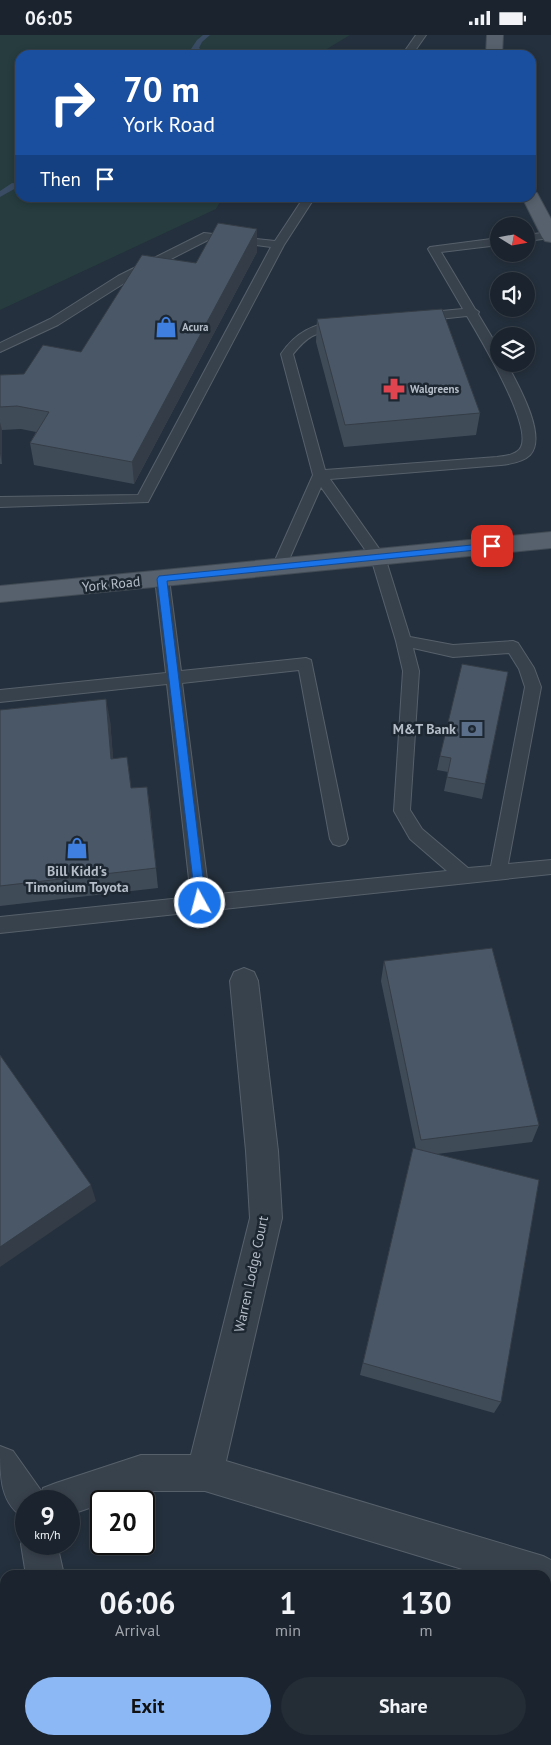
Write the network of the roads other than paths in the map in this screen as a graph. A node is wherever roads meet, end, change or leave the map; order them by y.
1 (420, 35) edge
2 (495, 35) edge
3 (410, 50) edge
4 (494, 50) edge
5 (307, 202) edge
6 (533, 202) edge
7 (550, 236) edge
8 (535, 237) edge
9 (490, 242) edge
10 (278, 245) junction
11 (473, 312) junction
12 (404, 319) edge
13 (354, 323) edge
14 (490, 343) edge
15 (0, 348) edge
16 (505, 372) edge
17 (320, 475) junction
18 (0, 502) edge
19 (551, 523) edge
20 (551, 540) edge
21 (511, 544) junction
22 (378, 557) junction
23 (279, 567) junction
24 (162, 579) junction
25 (0, 595) edge
26 (404, 641) junction
27 (174, 678) junction
28 (0, 696) edge
29 (339, 839) dead end
30 (551, 867) edge
31 (498, 873) junction
32 (465, 876) junction
33 (200, 903) junction
34 (0, 925) edge
35 (244, 981) dead end
36 (0, 1463) edge
37 (205, 1473) junction
38 (19, 1490) edge
39 (80, 1493) edge
40 (41, 1555) edge
41 (44, 1570) edge
42 (528, 1570) edge

1 - 3 lane
2 - 4 main road
5 - 10 lane
6 - 7 main road
7 - 8 lane
9 - 11 lane
10 - 15 lane
10 - 18 lane
11 - 12 lane
11 - 14 lane
13 - 17 lane
16 - 17 lane
17 - 22 lane
17 - 23 lane
19 - 21 main road
20 - 21 main road, York Road
21 - 22 main road, York Road
22 - 23 main road, York Road
22 - 26 lane
23 - 24 main road, York Road
24 - 25 main road, York Road
24 - 27 lane
26 - 31 lane
26 - 32 lane
27 - 28 lane
27 - 29 lane
27 - 33 lane
30 - 31 lane
31 - 32 lane
32 - 33 lane
33 - 34 lane
35 - 37 street, Warren Lodge Court
36 - 38 street
37 - 39 street
37 - 42 street
40 - 41 street

